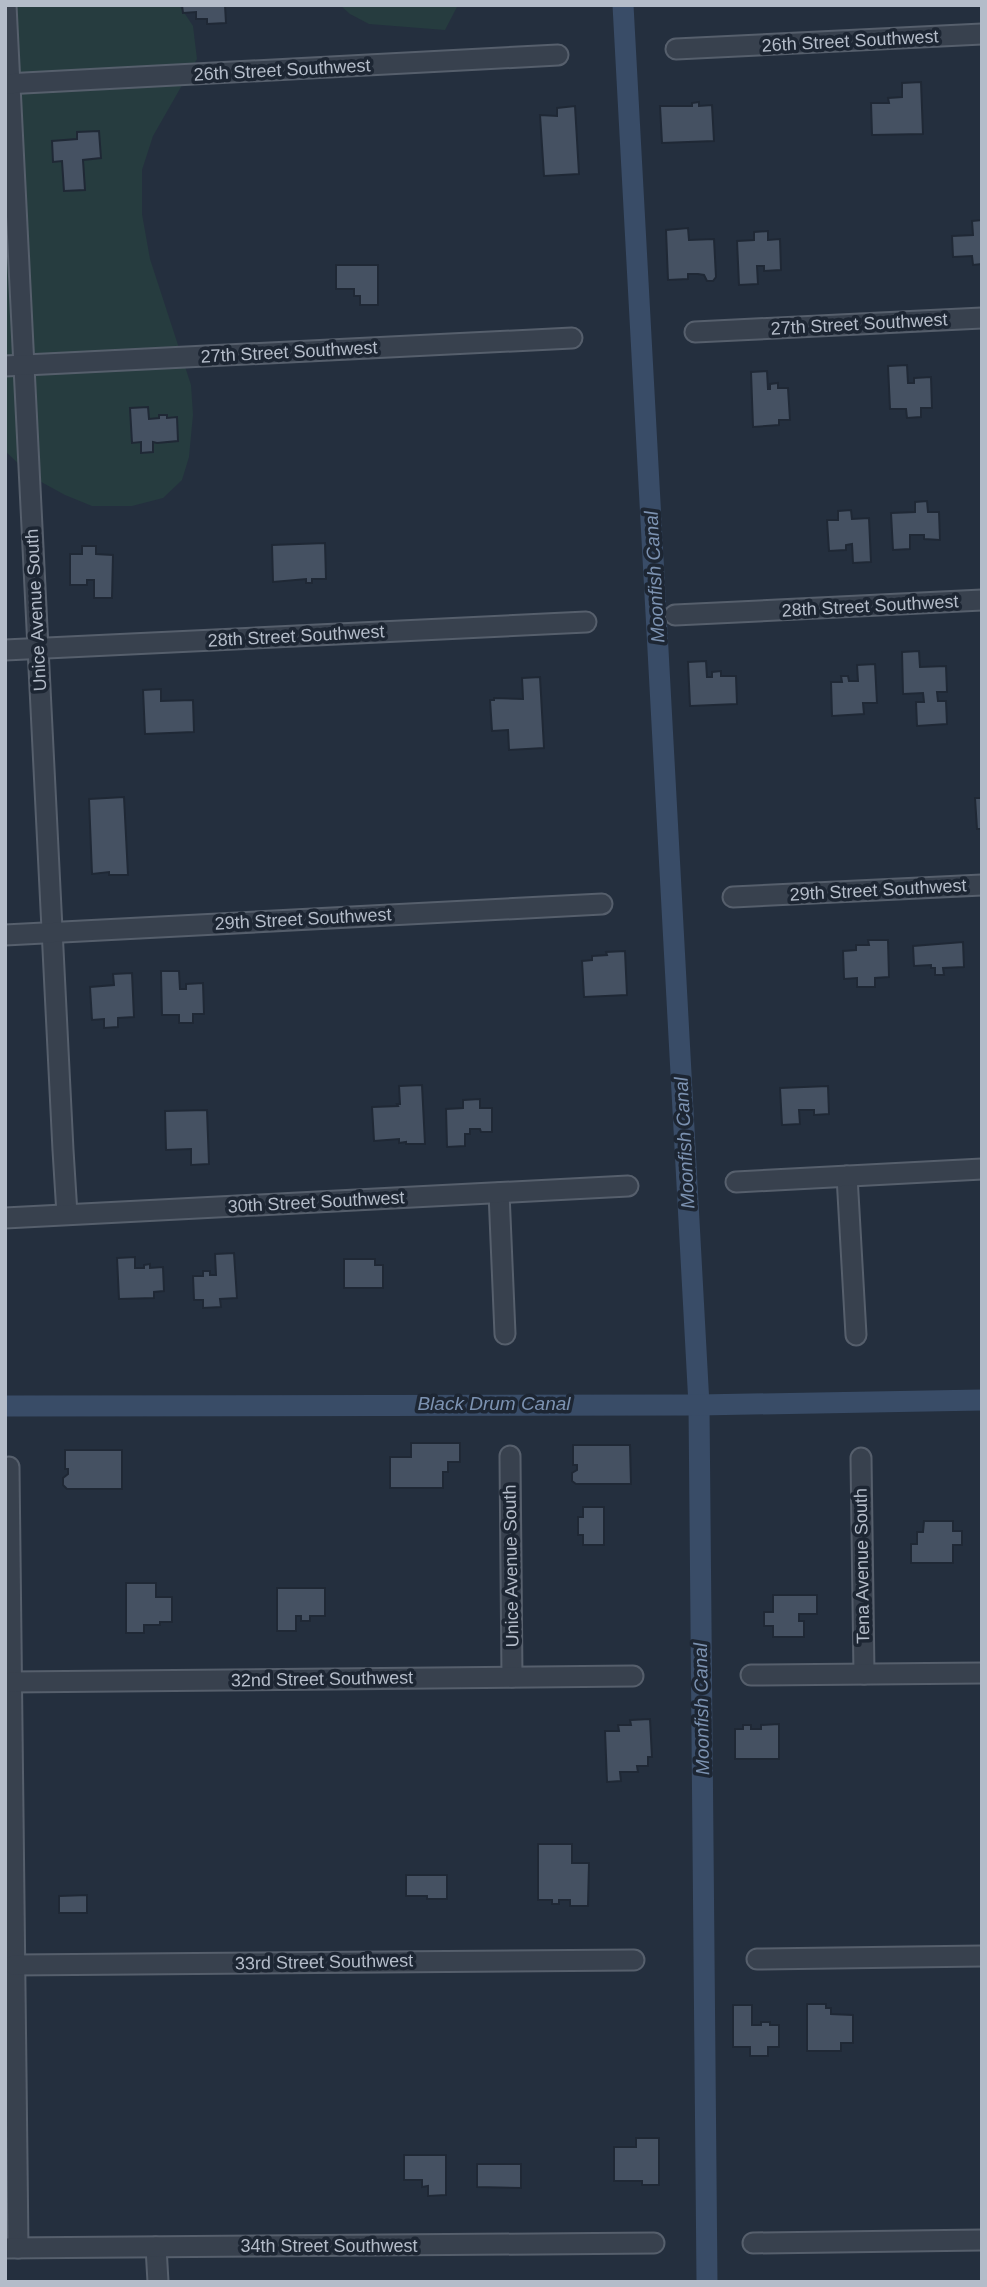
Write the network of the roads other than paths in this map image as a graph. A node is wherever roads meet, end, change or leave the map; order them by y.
1 (6, 5) edge
2 (982, 34) edge
3 (676, 49) dead end
4 (558, 55) dead end
5 (8, 83) edge
6 (982, 318) edge
7 (695, 332) dead end
8 (572, 338) dead end
9 (14, 366) edge
10 (982, 600) edge
11 (675, 615) dead end
12 (586, 622) dead end
13 (38, 648) junction
14 (5, 650) edge
15 (982, 885) edge
16 (733, 898) dead end
17 (602, 904) dead end
18 (52, 932) junction
19 (5, 935) edge
20 (982, 1169) edge
21 (847, 1176) junction
22 (736, 1182) dead end
23 (628, 1186) dead end
24 (499, 1193) junction
25 (68, 1214) junction
26 (5, 1218) edge
27 (505, 1334) dead end
28 (856, 1335) dead end
29 (510, 1457) dead end
30 (861, 1458) dead end
31 (9, 1467) dead end
32 (7, 1570) edge
33 (982, 1673) edge
34 (864, 1674) junction
35 (751, 1675) dead end
36 (512, 1676) junction
37 (633, 1676) dead end
38 (11, 1682) junction
39 (982, 1956) edge
40 (634, 1959) dead end
41 (757, 1959) dead end
42 (14, 1965) junction
43 (982, 2240) edge
44 (753, 2242) dead end
45 (654, 2244) dead end
46 (156, 2247) junction
47 (12, 2248) edge
48 (158, 2282) edge

1 - 5 street, Unice Avenue South
2 - 3 street, 26th Street Southwest
4 - 5 street, 26th Street Southwest
5 - 9 street, Unice Avenue South
6 - 7 street, 27th Street Southwest
8 - 9 street, 27th Street Southwest
9 - 13 street, Unice Avenue South
10 - 11 street, 28th Street Southwest
12 - 13 street, 28th Street Southwest
13 - 14 street, 28th Street Southwest
13 - 18 street, Unice Avenue South
15 - 16 street, 29th Street Southwest
17 - 18 street, 29th Street Southwest
18 - 19 street, 29th Street Southwest
18 - 25 street, Unice Avenue South
20 - 21 street
21 - 22 street
21 - 28 street
23 - 24 street, 30th Street Southwest
24 - 25 street, 30th Street Southwest
24 - 27 street
25 - 26 street, 30th Street Southwest
29 - 36 street, Unice Avenue South
30 - 34 street, Tena Avenue South
31 - 32 street
32 - 38 street
33 - 34 street
34 - 35 street
36 - 37 street, 32nd Street Southwest
36 - 38 street, 32nd Street Southwest
38 - 42 street
39 - 41 street
40 - 42 street, 33rd Street Southwest
42 - 47 street
43 - 44 street
45 - 46 street, 34th Street Southwest
46 - 47 street, 34th Street Southwest
46 - 48 street

